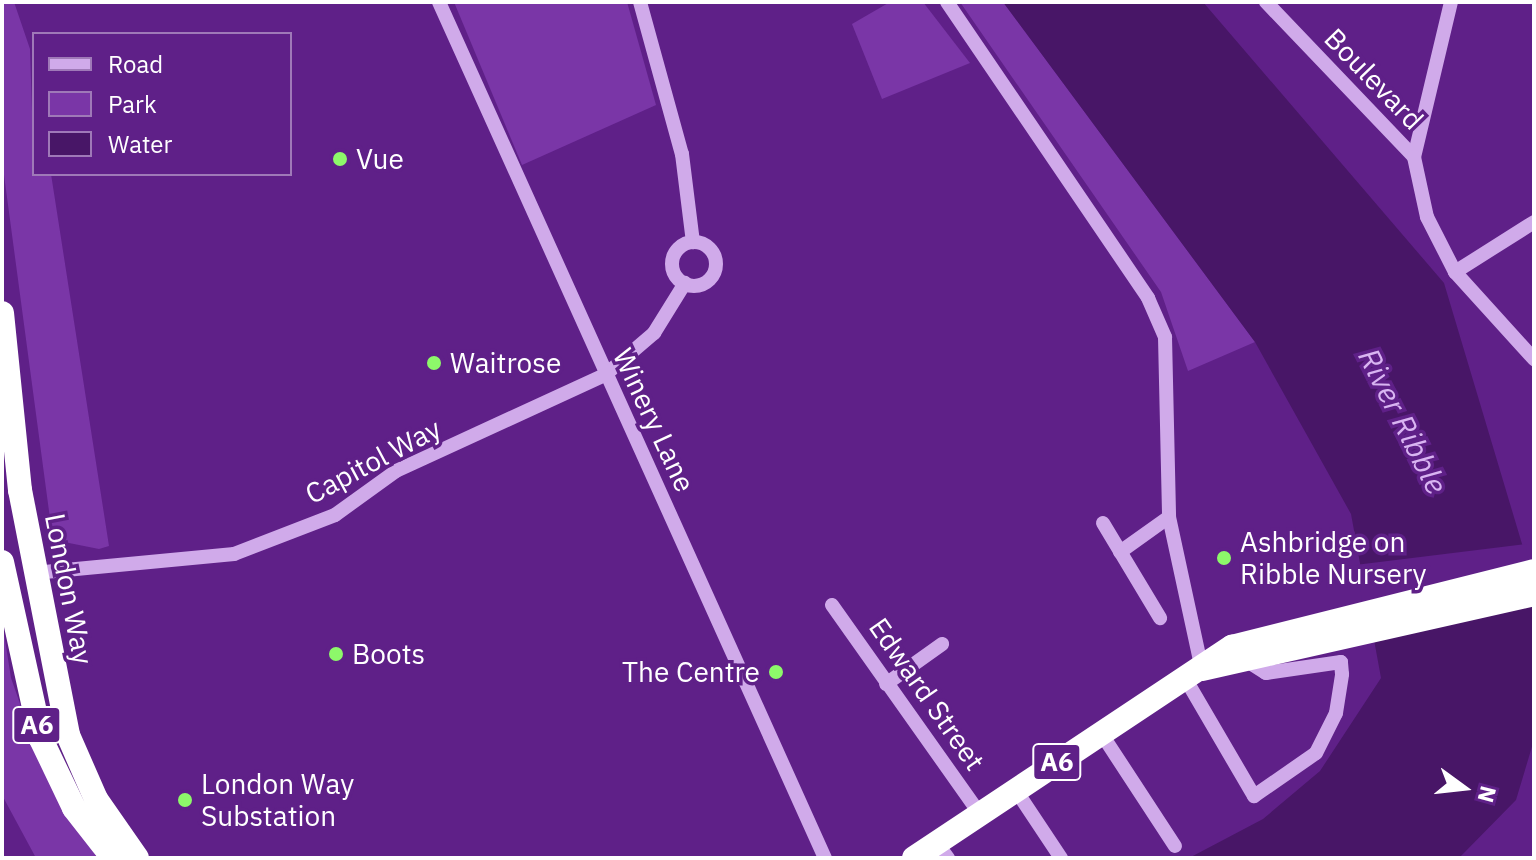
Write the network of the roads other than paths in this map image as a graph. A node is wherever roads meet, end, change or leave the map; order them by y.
1 (439, 2) edge
2 (640, 2) edge
3 (947, 2) edge
4 (1266, 2) edge
5 (1451, 2) edge
6 (1414, 157) junction
7 (1534, 222) edge
8 (693, 242) junction
9 (1455, 272) junction
10 (685, 283) junction
11 (2, 313) edge
12 (1534, 359) edge
13 (605, 375) junction
14 (1169, 517) junction
15 (1103, 523) dead end
16 (1120, 552) junction
17 (3, 568) edge
18 (1534, 571) edge
19 (34, 573) junction
20 (1534, 594) edge
21 (832, 605) dead end
22 (1160, 618) dead end
23 (1368, 622) junction
24 (942, 644) dead end
25 (1250, 663) junction
26 (1194, 674) junction
27 (886, 684) junction
28 (1101, 733) junction
29 (1015, 789) junction
30 (979, 813) junction
31 (1175, 846) dead end
32 (942, 850) edge
33 (113, 858) edge
34 (137, 858) edge
35 (825, 858) edge
36 (914, 858) edge
37 (1061, 858) edge

1 - 13 street, Winery Lane
2 - 8 street
3 - 14 street
4 - 6 street, Boulevard
5 - 6 street
6 - 9 street
7 - 9 street
8 - 10 street
8 - 10 street, Capitol Way
9 - 12 street
10 - 13 street, Capitol Way
11 - 19 highway, London Way / A6
13 - 19 street, Capitol Way
13 - 35 street, Winery Lane
14 - 16 street
14 - 26 street
15 - 16 street
16 - 22 street
17 - 19 highway, A6
17 - 33 highway, A6
18 - 23 highway, A6
19 - 34 highway, London Way / A6
20 - 23 highway, A6
21 - 27 street, Edward Street
23 - 25 highway, A6
23 - 26 highway, A6
24 - 27 street
25 - 26 highway, A6
25 - 26 street
26 - 28 highway, A6
27 - 30 street, Edward Street
28 - 29 highway, A6
28 - 31 street
29 - 30 highway, A6
29 - 37 street
30 - 32 highway, A6
32 - 36 highway, A6

